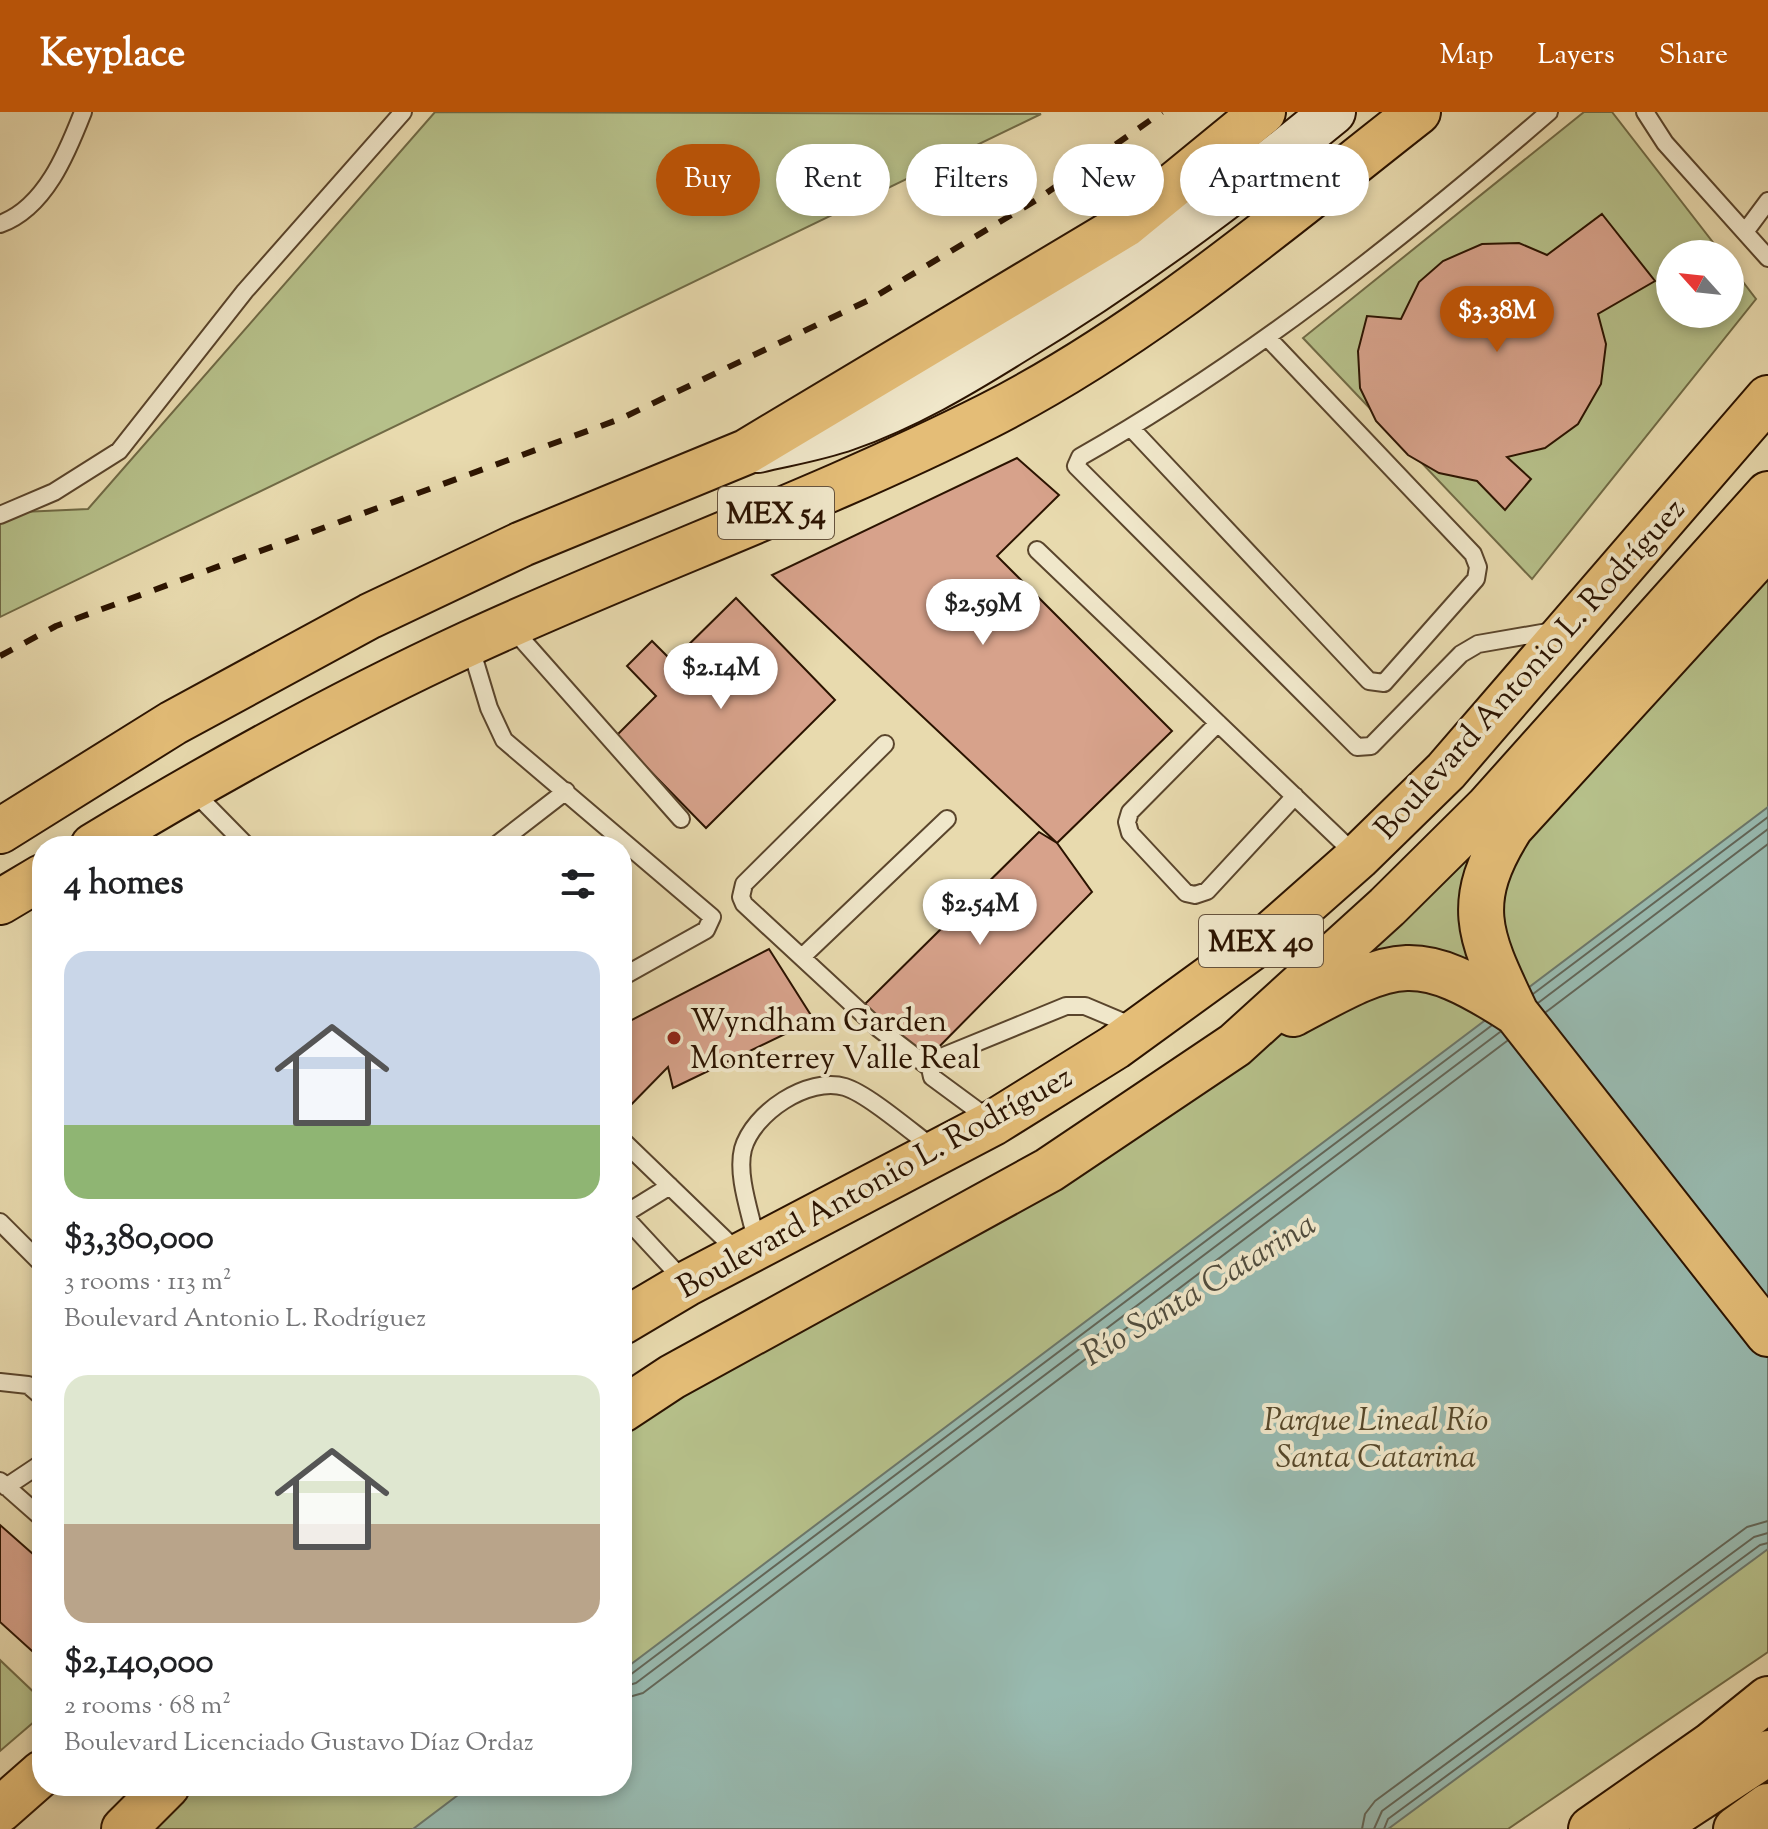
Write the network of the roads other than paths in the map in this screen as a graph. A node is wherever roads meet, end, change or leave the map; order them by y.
1 (83, 112) edge
2 (403, 112) edge
3 (1263, 112) edge
4 (1333, 112) edge
5 (1418, 112) edge
6 (1549, 112) edge
7 (1645, 112) edge
8 (1768, 201) edge
9 (0, 224) edge
10 (1745, 232) junction
11 (1768, 258) edge
12 (1267, 337) junction
13 (1768, 398) edge
14 (1131, 428) junction
15 (746, 452) junction
16 (1768, 494) edge
17 (0, 515) edge
18 (1768, 546) edge
19 (1037, 550) dead end
20 (510, 626) junction
21 (1572, 628) junction
22 (470, 643) junction
23 (1218, 723) junction
24 (885, 744) dead end
25 (189, 788) junction
26 (566, 791) junction
27 (1295, 796) junction
28 (681, 819) dead end
29 (947, 819) dead end
30 (0, 831) edge
31 (110, 836) edge
32 (237, 836) edge
33 (508, 836) edge
34 (611, 836) edge
35 (632, 856) edge
36 (1358, 857) junction
37 (32, 883) edge
38 (0, 902) edge
39 (802, 957) junction
40 (632, 971) edge
41 (1517, 1014) junction
42 (1140, 1029) junction
43 (1235, 1045) junction
44 (930, 1068) junction
45 (993, 1123) junction
46 (632, 1150) edge
47 (940, 1153) junction
48 (670, 1186) junction
49 (632, 1208) edge
50 (0, 1222) edge
51 (632, 1225) edge
52 (750, 1252) junction
53 (32, 1254) edge
54 (686, 1284) junction
55 (632, 1316) edge
56 (1768, 1334) edge
57 (0, 1382) edge
58 (32, 1388) edge
59 (632, 1403) edge
60 (32, 1468) edge
61 (3, 1484) edge
62 (32, 1509) edge
63 (1768, 1699) edge
64 (1768, 1753) edge
65 (32, 1782) edge
66 (157, 1796) edge
67 (1768, 1806) edge
68 (0, 1810) edge
69 (124, 1829) edge
70 (1591, 1829) edge
71 (1652, 1829) edge
72 (1736, 1829) edge

1 - 9 lane
2 - 17 lane
3 - 15 main road, MEX 54
4 - 15 main road
5 - 20 main road, MEX 54
6 - 12 lane
7 - 10 lane
8 - 10 lane
10 - 11 lane
12 - 14 lane
12 - 14 lane
13 - 21 main road, Boulevard Antonio L. Rodríguez / MEX 40
14 - 21 lane
15 - 30 main road, MEX 54
16 - 43 main road, Boulevard Antonio L. Rodríguez / MEX 40
18 - 41 main road
19 - 23 lane
20 - 22 main road, MEX 54
20 - 28 lane
21 - 36 main road, Boulevard Antonio L. Rodríguez / MEX 40
22 - 25 main road, MEX 54
22 - 26 lane
23 - 27 lane
23 - 27 lane
24 - 39 lane
25 - 31 main road, MEX 54
25 - 32 lane
26 - 33 lane
26 - 34 lane
27 - 36 lane
29 - 39 lane
35 - 40 lane
36 - 42 main road, Boulevard Antonio L. Rodríguez / MEX 40
37 - 38 main road
39 - 44 lane
41 - 43 main road
41 - 56 main road
42 - 44 lane
42 - 45 main road, Boulevard Antonio L. Rodríguez / MEX 40
43 - 59 main road, Boulevard Antonio L. Rodríguez / MEX 40
44 - 45 lane
45 - 47 main road, Boulevard Antonio L. Rodríguez / MEX 40
46 - 48 lane
47 - 52 main road, Boulevard Antonio L. Rodríguez / MEX 40
47 - 52 lane
48 - 49 lane
48 - 52 lane
50 - 53 lane
51 - 54 lane
52 - 54 main road, Boulevard Antonio L. Rodríguez / MEX 40
54 - 55 main road, Boulevard Antonio L. Rodríguez / MEX 40
57 - 58 lane
60 - 61 lane
61 - 62 lane
63 - 70 main road
64 - 71 main road
65 - 68 main road
66 - 69 main road
67 - 72 main road

